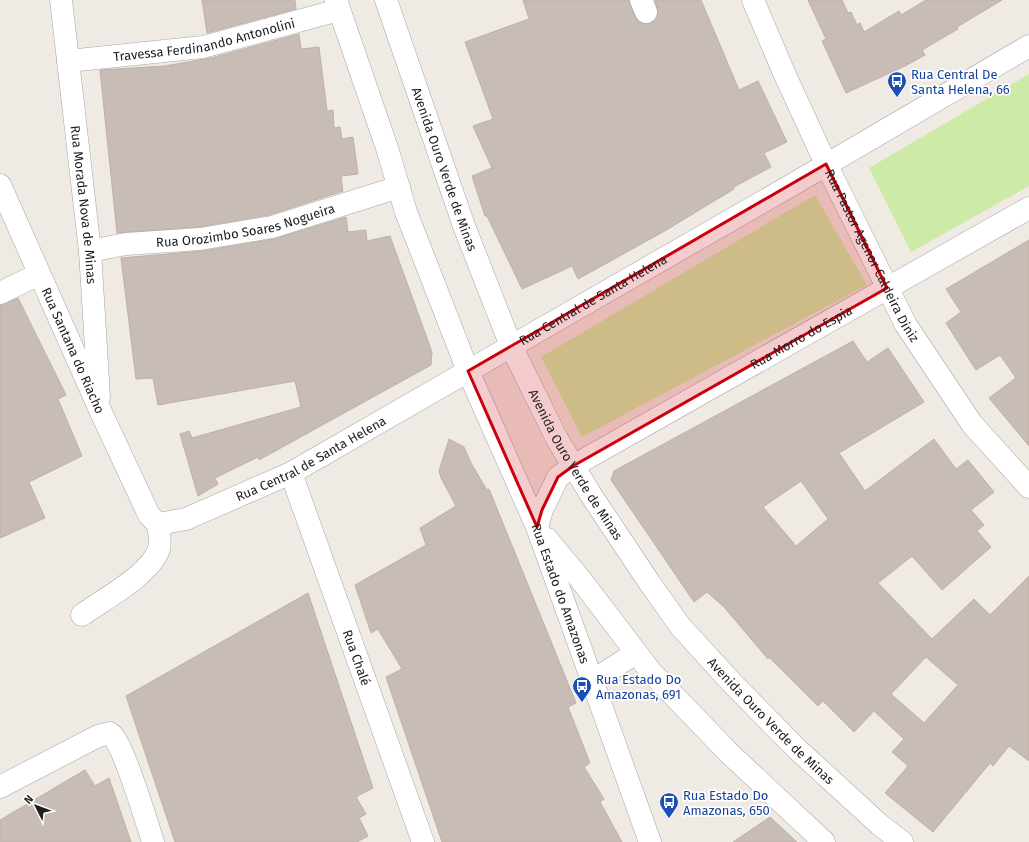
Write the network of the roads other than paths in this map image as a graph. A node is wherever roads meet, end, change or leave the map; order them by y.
1 (60, 0) edge
2 (386, 0) edge
3 (753, 0) edge
4 (337, 5) edge
5 (1029, 46) edge
6 (68, 61) junction
7 (826, 164) junction
8 (0, 186) edge
9 (398, 186) junction
10 (1029, 208) edge
11 (90, 251) junction
12 (39, 274) junction
13 (887, 288) junction
14 (0, 293) edge
15 (511, 346) junction
16 (468, 371) junction
17 (100, 410) junction
18 (573, 466) junction
19 (291, 473) junction
20 (1029, 487) edge
21 (154, 520) junction
22 (537, 527) junction
23 (82, 615) dead end
24 (636, 653) junction
25 (592, 681) junction
26 (0, 787) edge
27 (153, 842) edge
28 (423, 842) edge
29 (650, 842) edge
30 (824, 842) edge
31 (902, 842) edge

1 - 6 street, Rua Morada Nova de Minas
2 - 15 street, Avenida Ouro Verde de Minas
3 - 7 street, Rua Pastor Agenor Caldeira Diniz
4 - 6 street, Travessa Ferdinando Antonolini
4 - 9 street
5 - 7 street, Rua Central de Santa Helena
6 - 11 street, Rua Morada Nova de Minas
7 - 13 street, Rua Pastor Agenor Caldeira Diniz
7 - 15 street, Rua Central de Santa Helena
8 - 12 street, Rua Santana do Riacho
9 - 11 street, Rua Orozimbo Soares Nogueira
9 - 16 street
10 - 13 street, Rua Morro do Espia
11 - 17 street, Rua Morada Nova de Minas
12 - 14 street
12 - 17 street, Rua Santana do Riacho
13 - 18 street, Rua Morro do Espia
13 - 20 street, Rua Pastor Agenor Caldeira Diniz
15 - 16 street, Rua Central de Santa Helena
15 - 18 street, Avenida Ouro Verde de Minas
16 - 19 street, Rua Central de Santa Helena
16 - 22 street, Rua Estado do Amazonas
17 - 21 street, Rua Santana do Riacho
18 - 22 street, Rua Morro do Espia
18 - 31 street, Avenida Ouro Verde de Minas
19 - 21 street, Rua Central de Santa Helena
19 - 28 street, Rua Chalé
21 - 23 street
22 - 24 street
22 - 25 street, Rua Estado do Amazonas
24 - 25 street
24 - 30 street
25 - 29 street, Rua Estado do Amazonas
26 - 27 street

